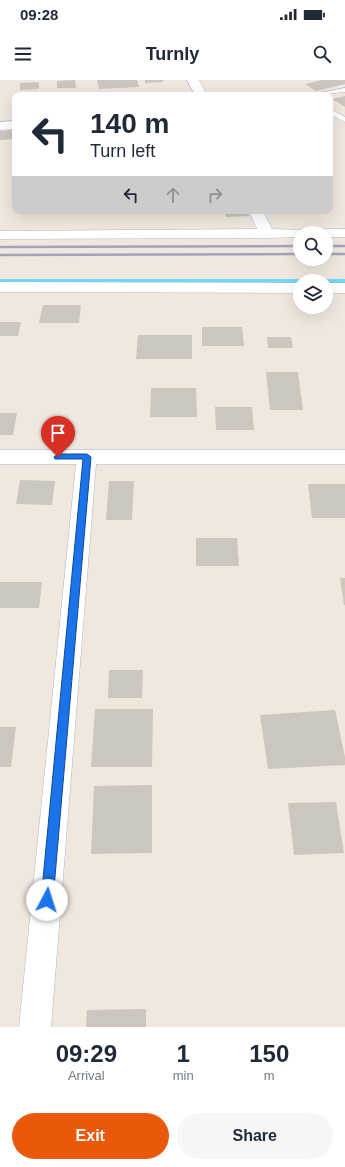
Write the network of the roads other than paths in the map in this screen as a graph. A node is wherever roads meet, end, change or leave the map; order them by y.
1 (193, 80) edge
2 (345, 90) edge
3 (199, 92) edge
4 (333, 92) edge
5 (333, 113) edge
6 (345, 120) edge
7 (12, 125) edge
8 (0, 126) edge
9 (257, 214) edge
10 (293, 233) edge
11 (333, 233) edge
12 (345, 233) edge
13 (267, 234) junction
14 (0, 235) edge
15 (0, 287) edge
16 (293, 288) edge
17 (333, 288) edge
18 (345, 288) edge
19 (0, 457) edge
20 (87, 457) junction
21 (345, 457) edge
22 (35, 1027) edge

1 - 3 street
2 - 4 lane
5 - 6 lane
7 - 8 street
9 - 13 street
10 - 13 street
11 - 12 street
13 - 14 street
15 - 16 street
17 - 18 street
19 - 20 street
20 - 21 street
20 - 22 street

